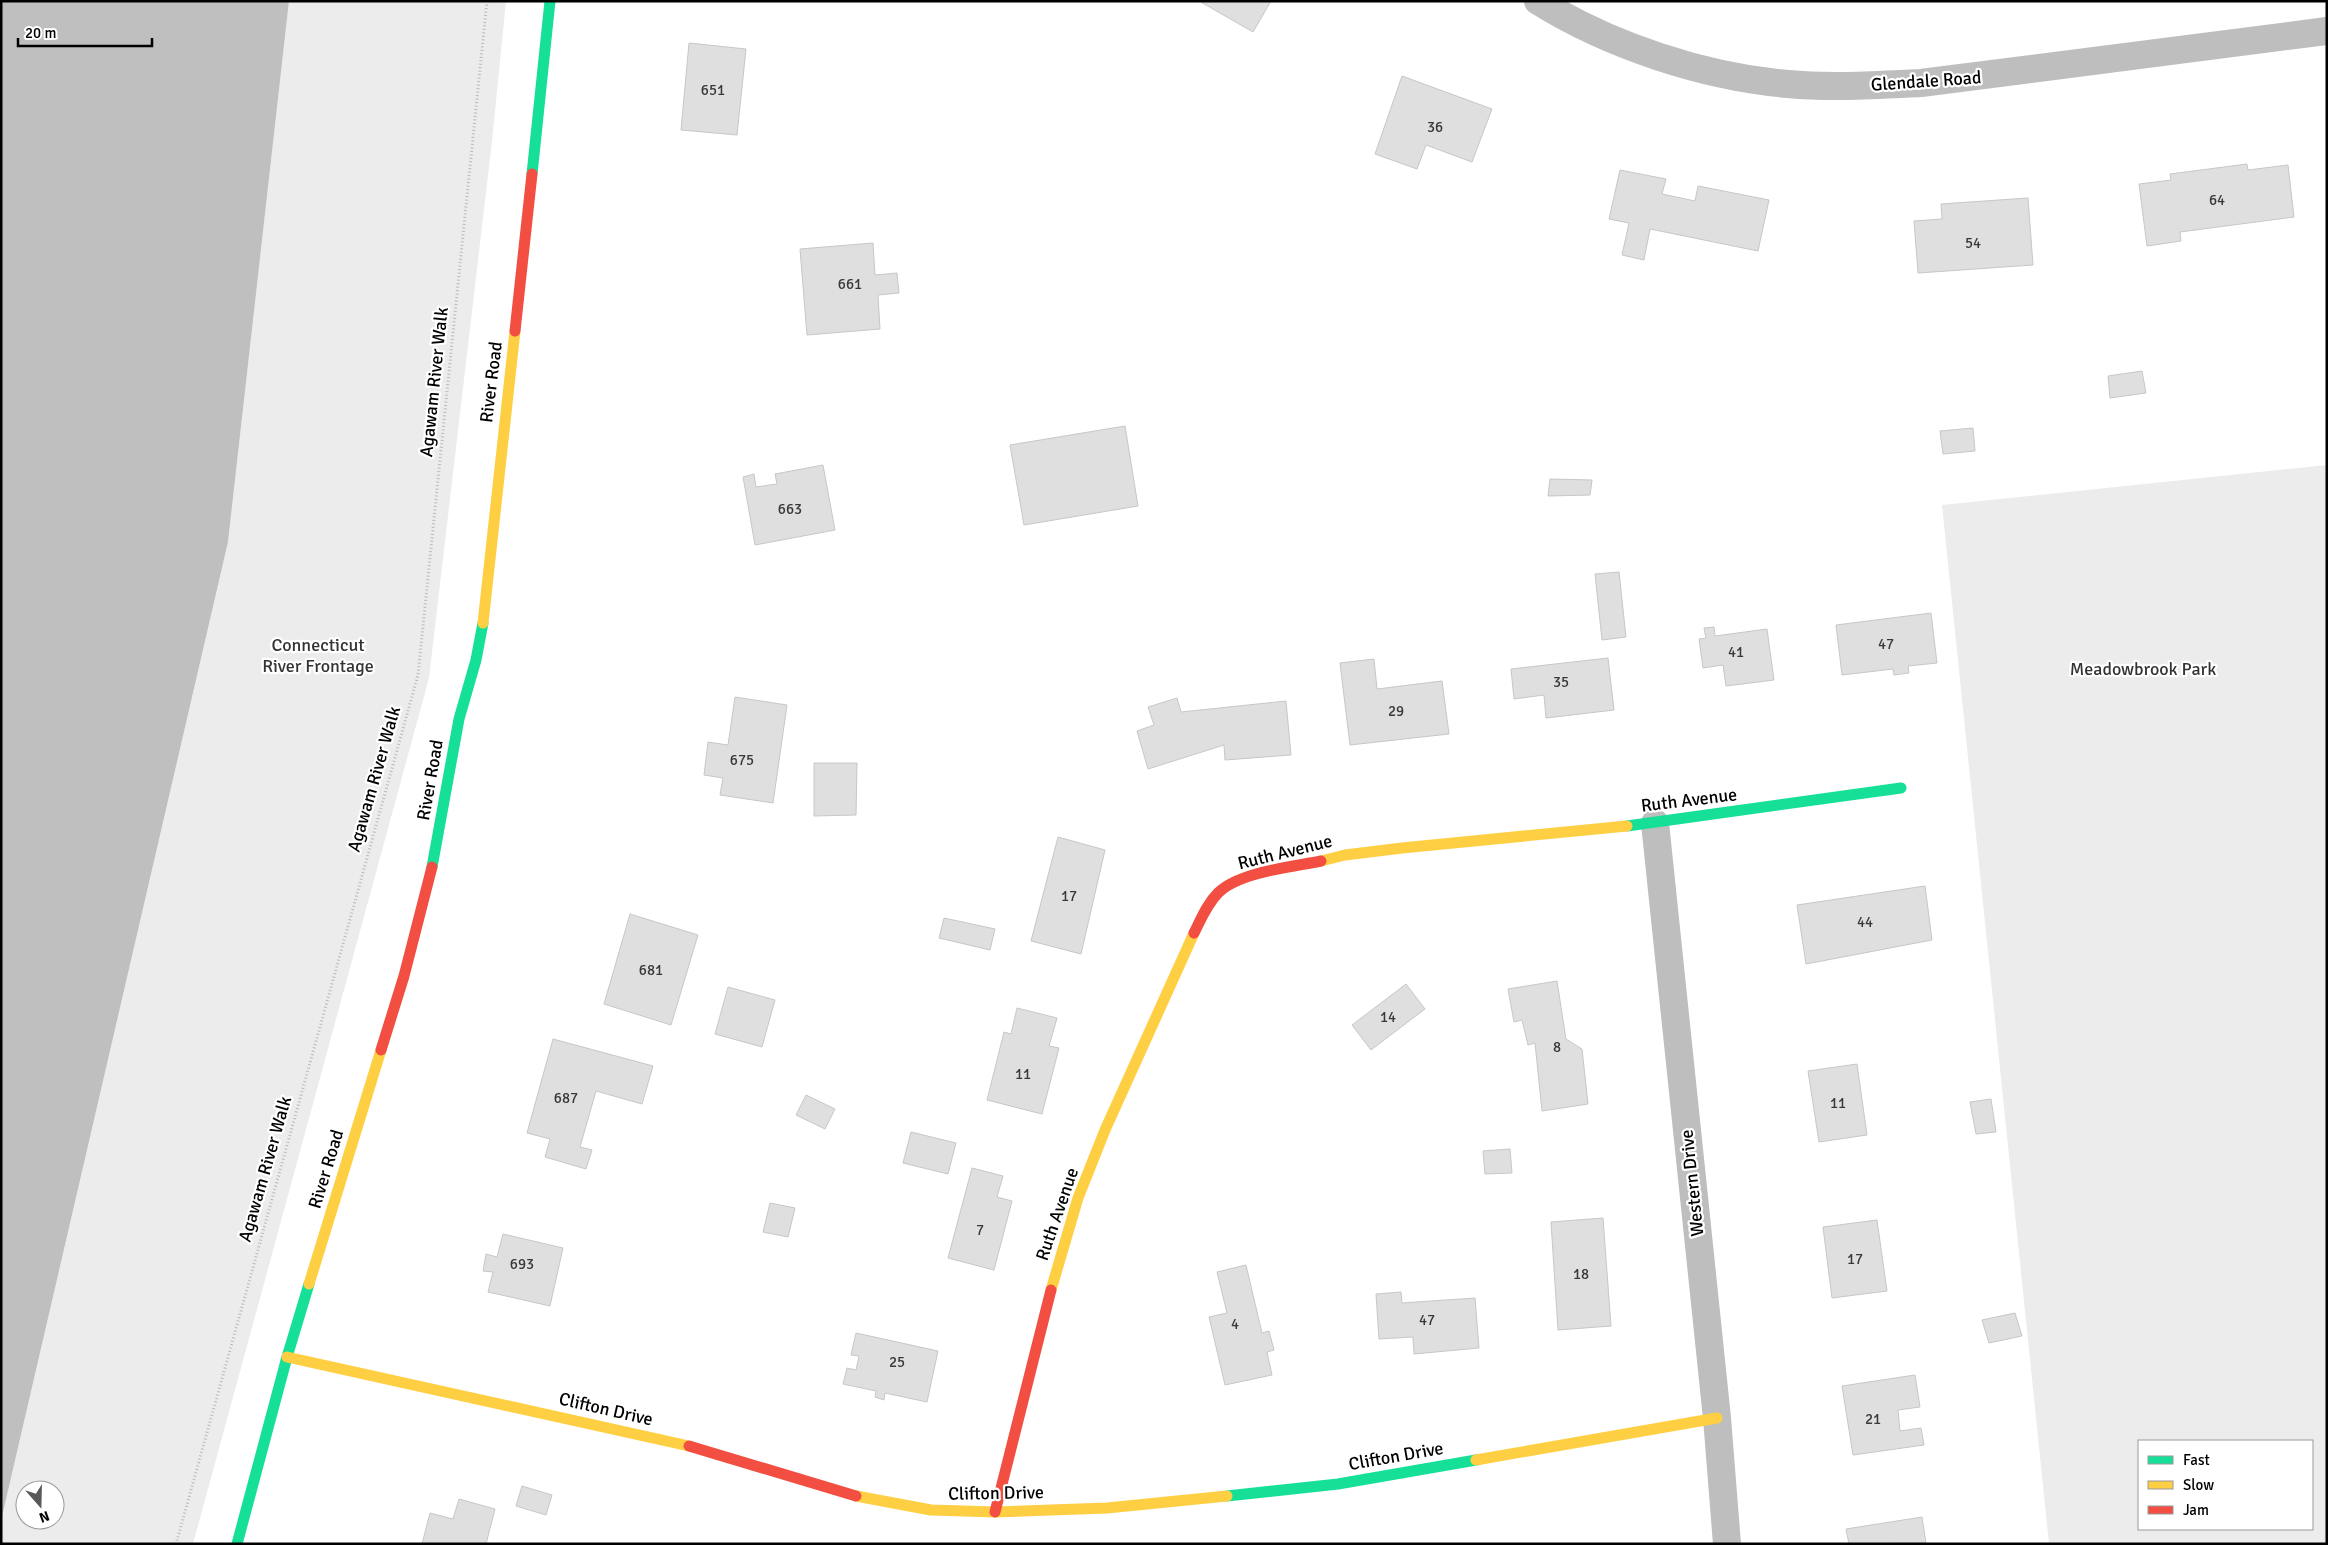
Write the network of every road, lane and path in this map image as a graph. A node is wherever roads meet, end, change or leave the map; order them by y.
1 (487, 1) edge
2 (550, 1) edge
3 (1538, 1) edge
4 (2327, 30) edge
5 (1901, 788) dead end
6 (1655, 823) junction
7 (287, 1357) junction
8 (1717, 1418) junction
9 (995, 1512) junction
10 (176, 1544) edge
11 (237, 1544) edge
12 (1727, 1544) edge

1 - 10 path, Agawam River Walk
2 - 7 street, River Road
3 - 4 street, Glendale Road
5 - 6 street, Ruth Avenue
6 - 8 street, Western Drive
6 - 9 street, Ruth Avenue
7 - 9 street, Clifton Drive
7 - 11 street, River Road
8 - 9 street, Clifton Drive
8 - 12 street, Western Drive

